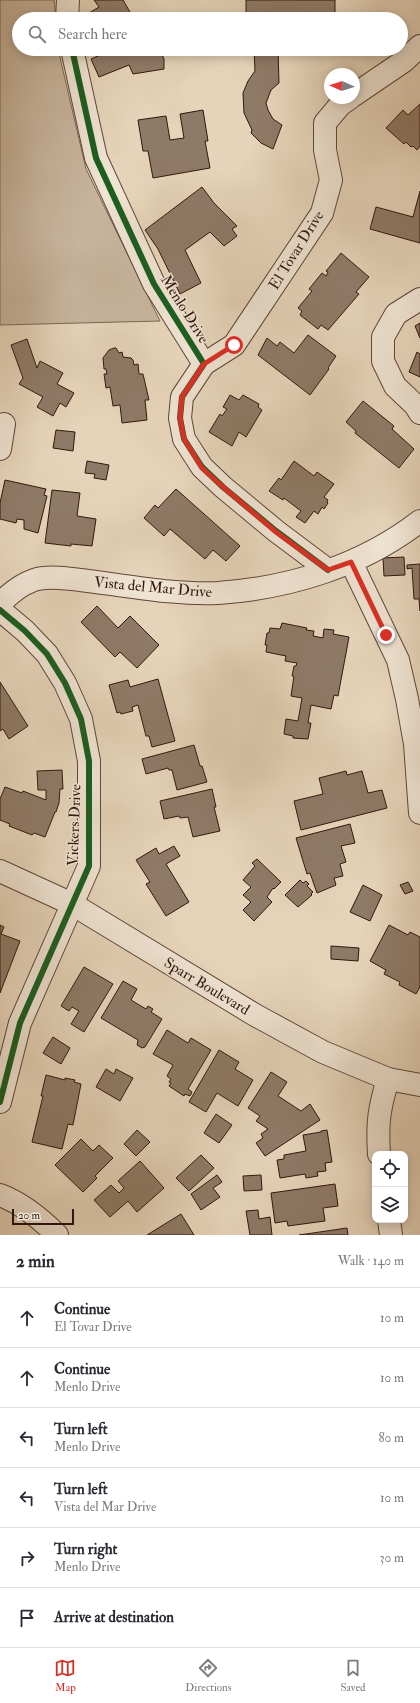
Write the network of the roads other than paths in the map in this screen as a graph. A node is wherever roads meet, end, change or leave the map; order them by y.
1 (68, 0) edge
2 (67, 12) edge
3 (420, 46) edge
4 (74, 56) edge
5 (360, 91) edge
6 (340, 104) edge
7 (420, 299) edge
8 (204, 364) junction
9 (420, 413) edge
10 (4, 424) dead end
11 (0, 449) edge
12 (420, 521) edge
13 (351, 562) junction
14 (328, 570) junction
15 (0, 604) edge
16 (0, 610) edge
17 (420, 814) edge
18 (0, 871) edge
19 (72, 904) junction
20 (388, 1079) junction
21 (420, 1085) edge
22 (0, 1102) edge
23 (379, 1151) edge
24 (0, 1195) edge
25 (389, 1223) edge
26 (57, 1235) edge
27 (391, 1235) edge

1 - 2 street
3 - 5 street
4 - 8 street, Menlo Drive
6 - 8 street, El Tovar Drive
7 - 9 street
8 - 14 street, Menlo Drive
10 - 11 street
12 - 13 street, Vista del Mar Drive
13 - 14 street, Vista del Mar Drive
13 - 17 street
14 - 15 street, Vista del Mar Drive
16 - 19 street, Vickers Drive
18 - 19 street, Sparr Boulevard
19 - 20 street, Sparr Boulevard
19 - 22 street, Vickers Drive
20 - 21 street, Sparr Boulevard
20 - 23 street
24 - 26 street
25 - 27 street

